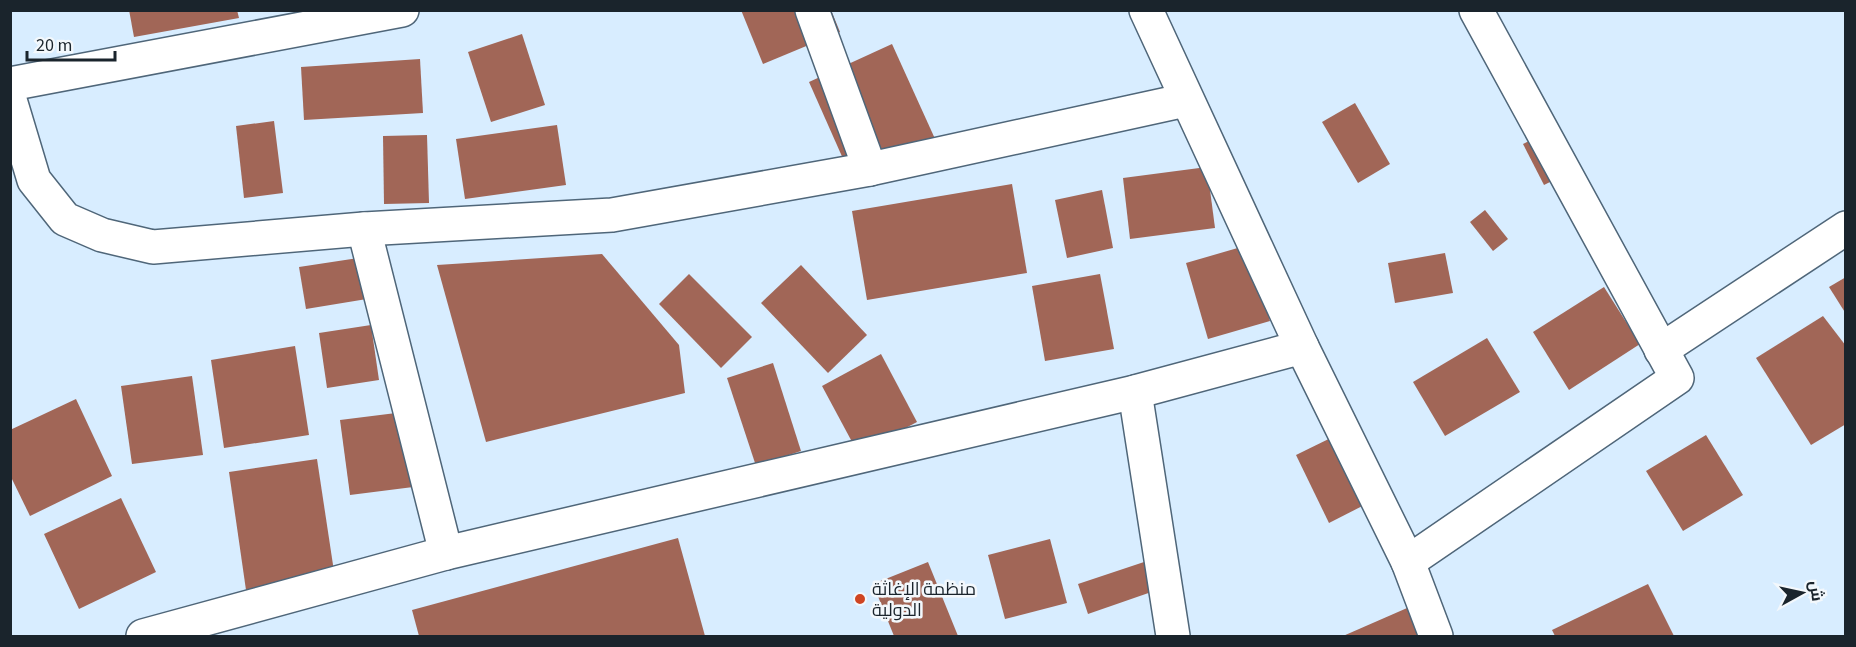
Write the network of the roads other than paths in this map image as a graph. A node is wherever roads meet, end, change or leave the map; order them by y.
1 (402, 10) edge
2 (812, 10) edge
3 (1146, 10) edge
4 (1476, 10) edge
5 (10, 84) edge
6 (1186, 99) junction
7 (10, 100) edge
8 (870, 169) junction
9 (1845, 228) edge
10 (364, 229) junction
11 (1302, 347) junction
12 (1661, 350) junction
13 (1135, 392) junction
14 (446, 553) junction
15 (1408, 562) junction
16 (143, 636) edge
17 (1173, 636) edge
18 (1436, 636) edge

1 - 5 street
2 - 8 street
3 - 6 street
4 - 12 street
6 - 8 street
6 - 11 street
7 - 10 street
8 - 10 street
9 - 12 street
10 - 14 street
11 - 13 street
11 - 15 street
12 - 15 street
13 - 14 street
13 - 17 street
14 - 16 street
15 - 18 street

